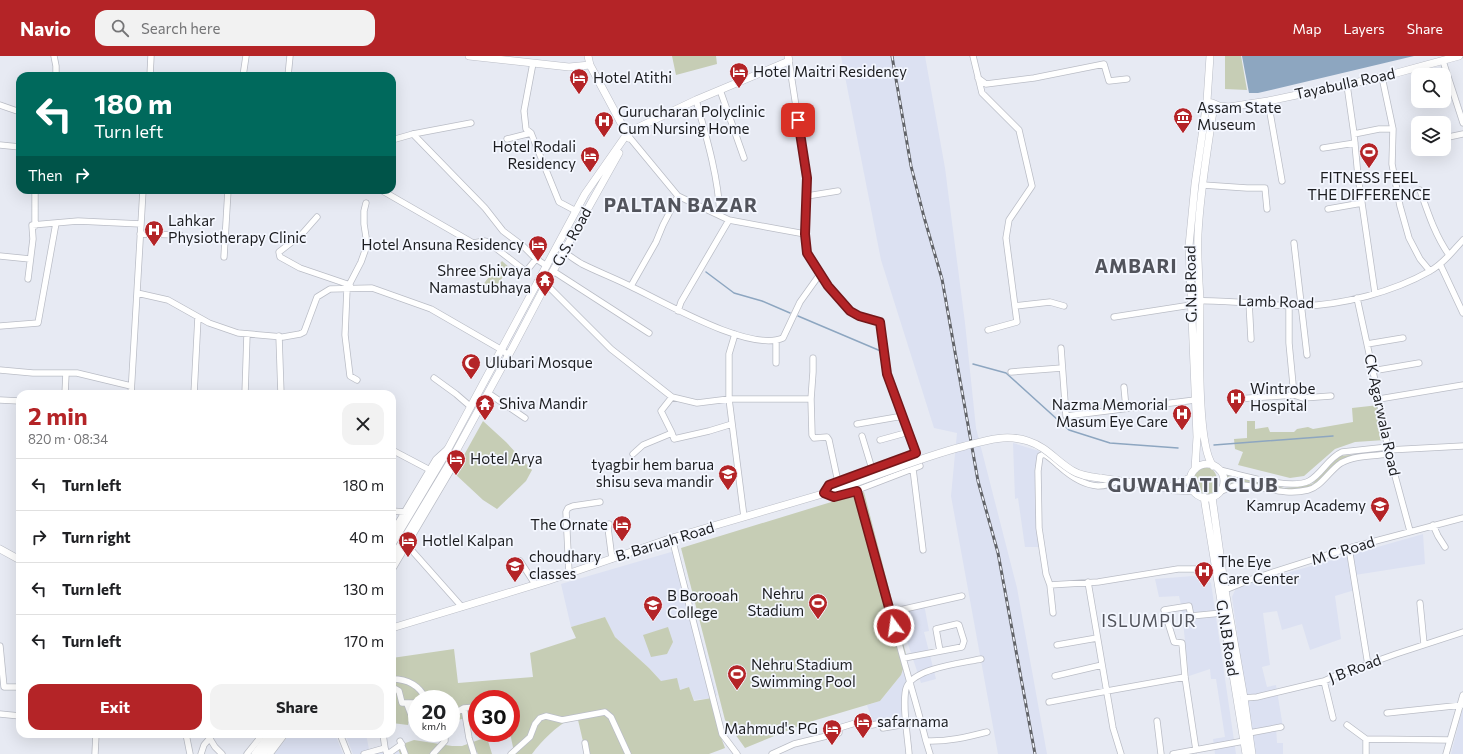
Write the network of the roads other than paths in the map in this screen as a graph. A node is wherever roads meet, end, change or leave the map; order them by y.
1 (54, 56) edge
2 (151, 56) edge
3 (246, 56) edge
4 (290, 56) edge
5 (469, 56) edge
6 (588, 56) edge
7 (973, 56) edge
8 (1210, 56) edge
9 (1459, 56) edge
10 (789, 58) edge
11 (1443, 61) junction
12 (533, 63) junction
13 (590, 65) junction
14 (56, 72) edge
15 (150, 72) edge
16 (244, 72) edge
17 (288, 72) edge
18 (1382, 77) junction
19 (978, 78) junction
20 (1127, 79) dead end
21 (1347, 85) junction
22 (720, 90) junction
23 (696, 100) junction
24 (1268, 101) junction
25 (1211, 102) junction
26 (0, 105) edge
27 (16, 111) edge
28 (471, 123) dead end
29 (1463, 123) edge
30 (1393, 129) junction
31 (531, 133) junction
32 (413, 134) junction
33 (1354, 134) junction
34 (1463, 134) edge
35 (628, 136) junction
36 (1451, 137) edge
37 (396, 139) edge
38 (507, 139) dead end
39 (1355, 143) junction
40 (0, 145) edge
41 (16, 147) edge
42 (1323, 148) dead end
43 (744, 158) dead end
44 (1282, 181) dead end
45 (1203, 185) junction
46 (1420, 190) dead end
47 (838, 191) dead end
48 (35, 194) edge
49 (143, 194) edge
50 (228, 194) edge
51 (388, 194) edge
52 (678, 196) junction
53 (807, 196) junction
54 (366, 203) dead end
55 (1362, 203) junction
56 (1267, 209) dead end
57 (1328, 210) dead end
58 (576, 211) junction
59 (720, 215) junction
60 (317, 217) dead end
61 (730, 220) junction
62 (56, 223) junction
63 (141, 224) junction
64 (35, 226) junction
65 (140, 234) junction
66 (805, 234) junction
67 (180, 235) dead end
68 (1463, 240) edge
69 (1294, 243) dead end
70 (557, 247) junction
71 (564, 251) junction
72 (1449, 255) junction
73 (0, 256) edge
74 (224, 257) dead end
75 (30, 259) junction
76 (536, 259) junction
77 (1440, 264) junction
78 (550, 269) junction
79 (1430, 271) junction
80 (820, 274) junction
81 (28, 279) dead end
82 (546, 284) junction
83 (630, 286) junction
84 (348, 287) junction
85 (137, 293) junction
86 (1375, 293) junction
87 (1357, 298) junction
88 (1200, 301) junction
89 (1249, 302) junction
90 (1191, 303) junction
91 (1289, 305) junction
92 (1015, 306) junction
93 (1064, 306) dead end
94 (1302, 306) junction
95 (678, 311) junction
96 (1463, 313) edge
97 (198, 317) junction
98 (1114, 317) dead end
99 (0, 326) edge
100 (988, 330) dead end
101 (649, 333) dead end
102 (247, 334) junction
103 (735, 334) junction
104 (279, 336) junction
105 (1403, 338) dead end
106 (1251, 339) dead end
107 (776, 341) junction
108 (1367, 344) junction
109 (1061, 348) dead end
110 (502, 350) junction
111 (1308, 355) dead end
112 (508, 356) junction
113 (813, 358) dead end
114 (776, 363) dead end
115 (1419, 364) dead end
116 (1062, 368) junction
117 (0, 370) edge
118 (1372, 371) junction
119 (1011, 372) dead end
120 (66, 373) junction
121 (434, 378) dead end
122 (357, 380) dead end
123 (1463, 385) edge
124 (131, 386) junction
125 (1124, 388) dead end
126 (65, 390) edge
127 (131, 390) edge
128 (194, 390) edge
129 (246, 390) edge
130 (280, 390) edge
131 (488, 393) junction
132 (1294, 395) junction
133 (1331, 396) dead end
134 (672, 397) junction
135 (729, 399) junction
136 (811, 399) junction
137 (1235, 399) dead end
138 (1379, 399) junction
139 (0, 400) edge
140 (1195, 400) junction
141 (16, 401) edge
142 (471, 407) junction
143 (1126, 408) junction
144 (903, 416) junction
145 (525, 418) dead end
146 (732, 424) junction
147 (857, 424) dead end
148 (909, 432) junction
149 (672, 433) junction
150 (862, 436) dead end
151 (880, 440) dead end
152 (1463, 446) edge
153 (449, 447) junction
154 (1389, 450) junction
155 (396, 452) edge
156 (455, 453) junction
157 (916, 453) junction
158 (633, 454) dead end
159 (445, 462) junction
160 (1216, 468) junction
161 (872, 469) junction
162 (912, 469) junction
163 (1195, 469) junction
164 (430, 470) junction
165 (1190, 478) junction
166 (1116, 481) junction
167 (838, 482) junction
168 (1168, 488) junction
169 (857, 491) junction
170 (1194, 491) junction
171 (1219, 492) junction
172 (824, 493) junction
173 (1212, 497) junction
174 (1204, 498) junction
175 (600, 502) dead end
176 (396, 511) edge
177 (405, 512) junction
178 (744, 517) junction
179 (1463, 518) edge
180 (609, 524) dead end
181 (1434, 525) junction
182 (396, 527) edge
183 (1410, 531) junction
184 (396, 538) edge
185 (672, 538) junction
186 (407, 545) junction
187 (1445, 547) dead end
188 (1349, 548) junction
189 (0, 549) edge
190 (923, 550) dead end
191 (396, 552) edge
192 (16, 558) edge
193 (612, 559) junction
194 (520, 561) dead end
195 (396, 563) edge
196 (1216, 569) junction
197 (569, 573) junction
198 (1088, 582) junction
199 (535, 584) junction
200 (1050, 585) junction
201 (1225, 590) junction
202 (962, 596) dead end
203 (1420, 603) dead end
204 (462, 607) junction
205 (891, 612) junction
206 (1053, 613) dead end
207 (1222, 613) junction
208 (396, 627) edge
209 (1463, 632) edge
210 (1097, 638) junction
211 (1424, 644) junction
212 (1057, 645) dead end
213 (0, 646) edge
214 (940, 651) junction
215 (904, 658) junction
216 (980, 659) dead end
217 (1102, 665) junction
218 (1368, 665) junction
219 (1055, 676) dead end
220 (1185, 677) junction
221 (396, 679) edge
222 (911, 681) junction
223 (1324, 682) junction
224 (2, 687) edge
225 (16, 687) edge
226 (396, 690) edge
227 (420, 690) edge
228 (1106, 690) junction
229 (1463, 695) edge
230 (1244, 698) junction
231 (1049, 702) dead end
232 (407, 704) edge
233 (1462, 705) edge
234 (464, 708) junction
235 (468, 708) edge
236 (460, 710) edge
237 (1387, 713) dead end
238 (0, 714) edge
239 (16, 716) edge
240 (1333, 718) dead end
241 (1156, 721) dead end
242 (906, 724) junction
243 (1347, 725) dead end
244 (1281, 727) dead end
245 (987, 732) dead end
246 (1249, 732) junction
247 (96, 738) edge
248 (187, 738) edge
249 (208, 738) edge
250 (210, 738) edge
251 (260, 738) edge
252 (267, 738) edge
253 (276, 738) edge
254 (282, 738) edge
255 (342, 738) edge
256 (384, 738) edge
257 (1366, 739) junction
258 (1450, 740) junction
259 (926, 741) junction
260 (1244, 741) junction
261 (445, 742) edge
262 (585, 743) dead end
263 (1196, 750) junction
264 (387, 752) edge
265 (95, 754) edge
266 (190, 754) edge
267 (201, 754) edge
268 (222, 754) edge
269 (247, 754) edge
270 (255, 754) edge
271 (263, 754) edge
272 (270, 754) edge
273 (348, 754) edge
274 (364, 754) edge
275 (405, 754) edge
276 (433, 754) edge
277 (474, 754) edge
278 (511, 754) edge
279 (587, 754) edge
280 (628, 754) edge
281 (736, 754) edge
282 (772, 754) edge
283 (909, 754) edge
284 (930, 754) edge
285 (1121, 754) edge
286 (1161, 754) edge
287 (1173, 754) edge
288 (1246, 754) edge
289 (1252, 754) edge
290 (1366, 754) edge
291 (1446, 754) edge

1 - 14 street
2 - 15 street
3 - 16 street
4 - 17 street
5 - 12 main road
6 - 13 main road
7 - 19 street
8 - 25 main road
9 - 11 main road, Tayabulla Road
10 - 22 main road, G.S. Road
10 - 53 street
11 - 18 main road, Tayabulla Road
11 - 29 street
12 - 13 main road
12 - 31 street
13 - 35 main road
18 - 21 main road, Tayabulla Road
18 - 30 street
19 - 20 street
19 - 92 street
21 - 24 main road, Tayabulla Road
21 - 33 street
22 - 23 main road, G.S. Road
22 - 43 street
23 - 35 main road, G.S. Road
23 - 59 street
24 - 25 main road, Tayabulla Road
24 - 44 street
25 - 45 main road, G.N.B Road
25 - 90 main road, G.N.B Road
26 - 27 street
28 - 32 street
30 - 33 street
30 - 79 street
31 - 38 street
31 - 58 street
32 - 37 street
32 - 76 street
33 - 39 street
34 - 36 street
35 - 52 street
35 - 58 main road, G.S. Road
35 - 71 main road, G.S. Road
39 - 42 street
39 - 55 street
40 - 41 street
45 - 56 street
45 - 88 main road, G.N.B Road
46 - 72 street
47 - 53 street
48 - 64 street
49 - 63 street
50 - 74 street
51 - 76 street
52 - 59 street
52 - 83 street
53 - 66 street
54 - 84 street
55 - 57 street
55 - 86 street
58 - 70 main road, G.S. Road
59 - 61 street
60 - 84 street
61 - 66 street
61 - 95 street
62 - 63 street
62 - 64 street
62 - 99 street
63 - 65 street
64 - 75 street
65 - 67 street
65 - 85 street
66 - 80 street
68 - 72 street, Lamb Road
69 - 94 street
70 - 71 street
70 - 78 main road, G.S. Road
71 - 78 main road, G.S. Road
71 - 83 street
72 - 77 street, Lamb Road
73 - 75 street
75 - 81 street
76 - 78 street
77 - 79 street, Lamb Road
77 - 96 street
78 - 82 main road, G.S. Road
78 - 101 street
78 - 110 main road, G.S. Road
79 - 86 street, Lamb Road
80 - 107 street
80 - 144 street
82 - 112 main road, G.S. Road
82 - 134 street
83 - 95 street
84 - 104 street
84 - 110 street
84 - 122 street
85 - 97 street
85 - 124 street
86 - 87 street, Lamb Road
87 - 94 street, Lamb Road
87 - 108 street, CK Agarwala Road
88 - 89 street, Lamb Road
88 - 90 street, Lamb Road
88 - 160 main road, G.N.B Road
89 - 91 street, Lamb Road
89 - 106 street
90 - 98 street, Lamb Road
90 - 140 main road, G.N.B Road
91 - 94 street, Lamb Road
91 - 132 street
92 - 93 street
92 - 100 street
94 - 111 street
95 - 103 street
97 - 102 street
97 - 128 street
102 - 104 street
102 - 129 street
103 - 107 street
103 - 135 street
104 - 130 street
105 - 108 street
107 - 114 street
108 - 118 street, CK Agarwala Road
109 - 116 street
110 - 112 street
110 - 142 main road, G.S. Road
112 - 131 main road, G.S. Road
113 - 136 street
115 - 118 street
116 - 119 street
116 - 143 street
117 - 120 street
118 - 138 street, CK Agarwala Road
120 - 124 street
120 - 126 street
121 - 142 street
123 - 138 street
124 - 127 street
125 - 143 street
131 - 145 street
131 - 156 main road, G.S. Road
132 - 133 street
132 - 137 street
134 - 135 street
134 - 149 street
135 - 136 street
135 - 146 street
136 - 167 street
138 - 154 street, CK Agarwala Road
139 - 141 street
140 - 143 street
140 - 163 main road, G.N.B Road
142 - 153 main road, G.S. Road
144 - 147 street
144 - 148 street
146 - 149 street
146 - 178 street
148 - 151 street
148 - 157 street
149 - 158 street
150 - 161 street
152 - 154 street
153 - 159 main road, G.S. Road
153 - 164 street
154 - 160 street
154 - 171 street
154 - 183 street, CK Agarwala Road
155 - 164 street
156 - 159 main road, G.S. Road
156 - 186 street
157 - 161 street
157 - 162 street
159 - 184 main road
159 - 191 main road
160 - 163 main road
160 - 171 main road
161 - 167 street
162 - 169 street
162 - 190 street
163 - 165 main road
164 - 177 street
165 - 168 main road
165 - 170 main road
166 - 168 main road
166 - 172 main road, B. Baruah Road, bridge
166 - 200 street
167 - 172 street
168 - 170 main road
169 - 172 street
169 - 205 street
170 - 174 main road
171 - 173 main road
172 - 178 main road, B. Baruah Road
173 - 174 main road
173 - 201 main road, G.N.B Road
174 - 196 main road, G.N.B Road
175 - 197 street
176 - 177 street
177 - 182 street
178 - 185 main road, B. Baruah Road
179 - 181 street, M C Road
180 - 193 street
181 - 183 street, M C Road
181 - 187 street
183 - 188 street, M C Road
185 - 193 main road, B. Baruah Road
185 - 281 street
186 - 195 street
186 - 204 street
188 - 201 street, M C Road
188 - 218 street
189 - 192 main road
193 - 197 main road, B. Baruah Road
194 - 199 street
196 - 198 street
196 - 207 main road, G.N.B Road
197 - 199 main road, B. Baruah Road
198 - 200 street
198 - 210 street
199 - 204 main road, B. Baruah Road
200 - 206 street
201 - 230 main road, G.N.B Road
202 - 205 street
203 - 211 street
204 - 208 main road, B. Baruah Road
205 - 215 street
207 - 220 street
207 - 260 main road, G.N.B Road
209 - 211 street, J B Road
210 - 212 street
210 - 217 street
211 - 218 street, J B Road
213 - 224 street
214 - 214 street
214 - 215 street
215 - 222 street
216 - 222 street
217 - 219 street
217 - 228 street
218 - 223 street, J B Road
220 - 228 street
220 - 263 street
221 - 227 street
222 - 242 street
222 - 259 street
223 - 230 street, J B Road
223 - 240 street
224 - 225 street
226 - 232 street
228 - 231 street
228 - 285 street
229 - 233 street
230 - 246 main road, G.N.B Road
233 - 237 street
233 - 258 street
234 - 235 street
234 - 236 street
234 - 277 street
238 - 239 street
241 - 286 street
242 - 282 street
242 - 283 street
243 - 257 street
244 - 246 street
245 - 259 street
246 - 289 main road, G.N.B Road
247 - 265 street
248 - 266 street
249 - 267 street
250 - 268 street
251 - 269 street
252 - 270 main road
253 - 271 main road
254 - 272 street
255 - 273 street
256 - 264 street
257 - 258 street
257 - 290 street
258 - 291 street
259 - 284 street
260 - 263 street
260 - 288 main road, G.N.B Road
261 - 276 street
262 - 279 street
263 - 287 street
264 - 274 street
264 - 275 street
278 - 280 street

